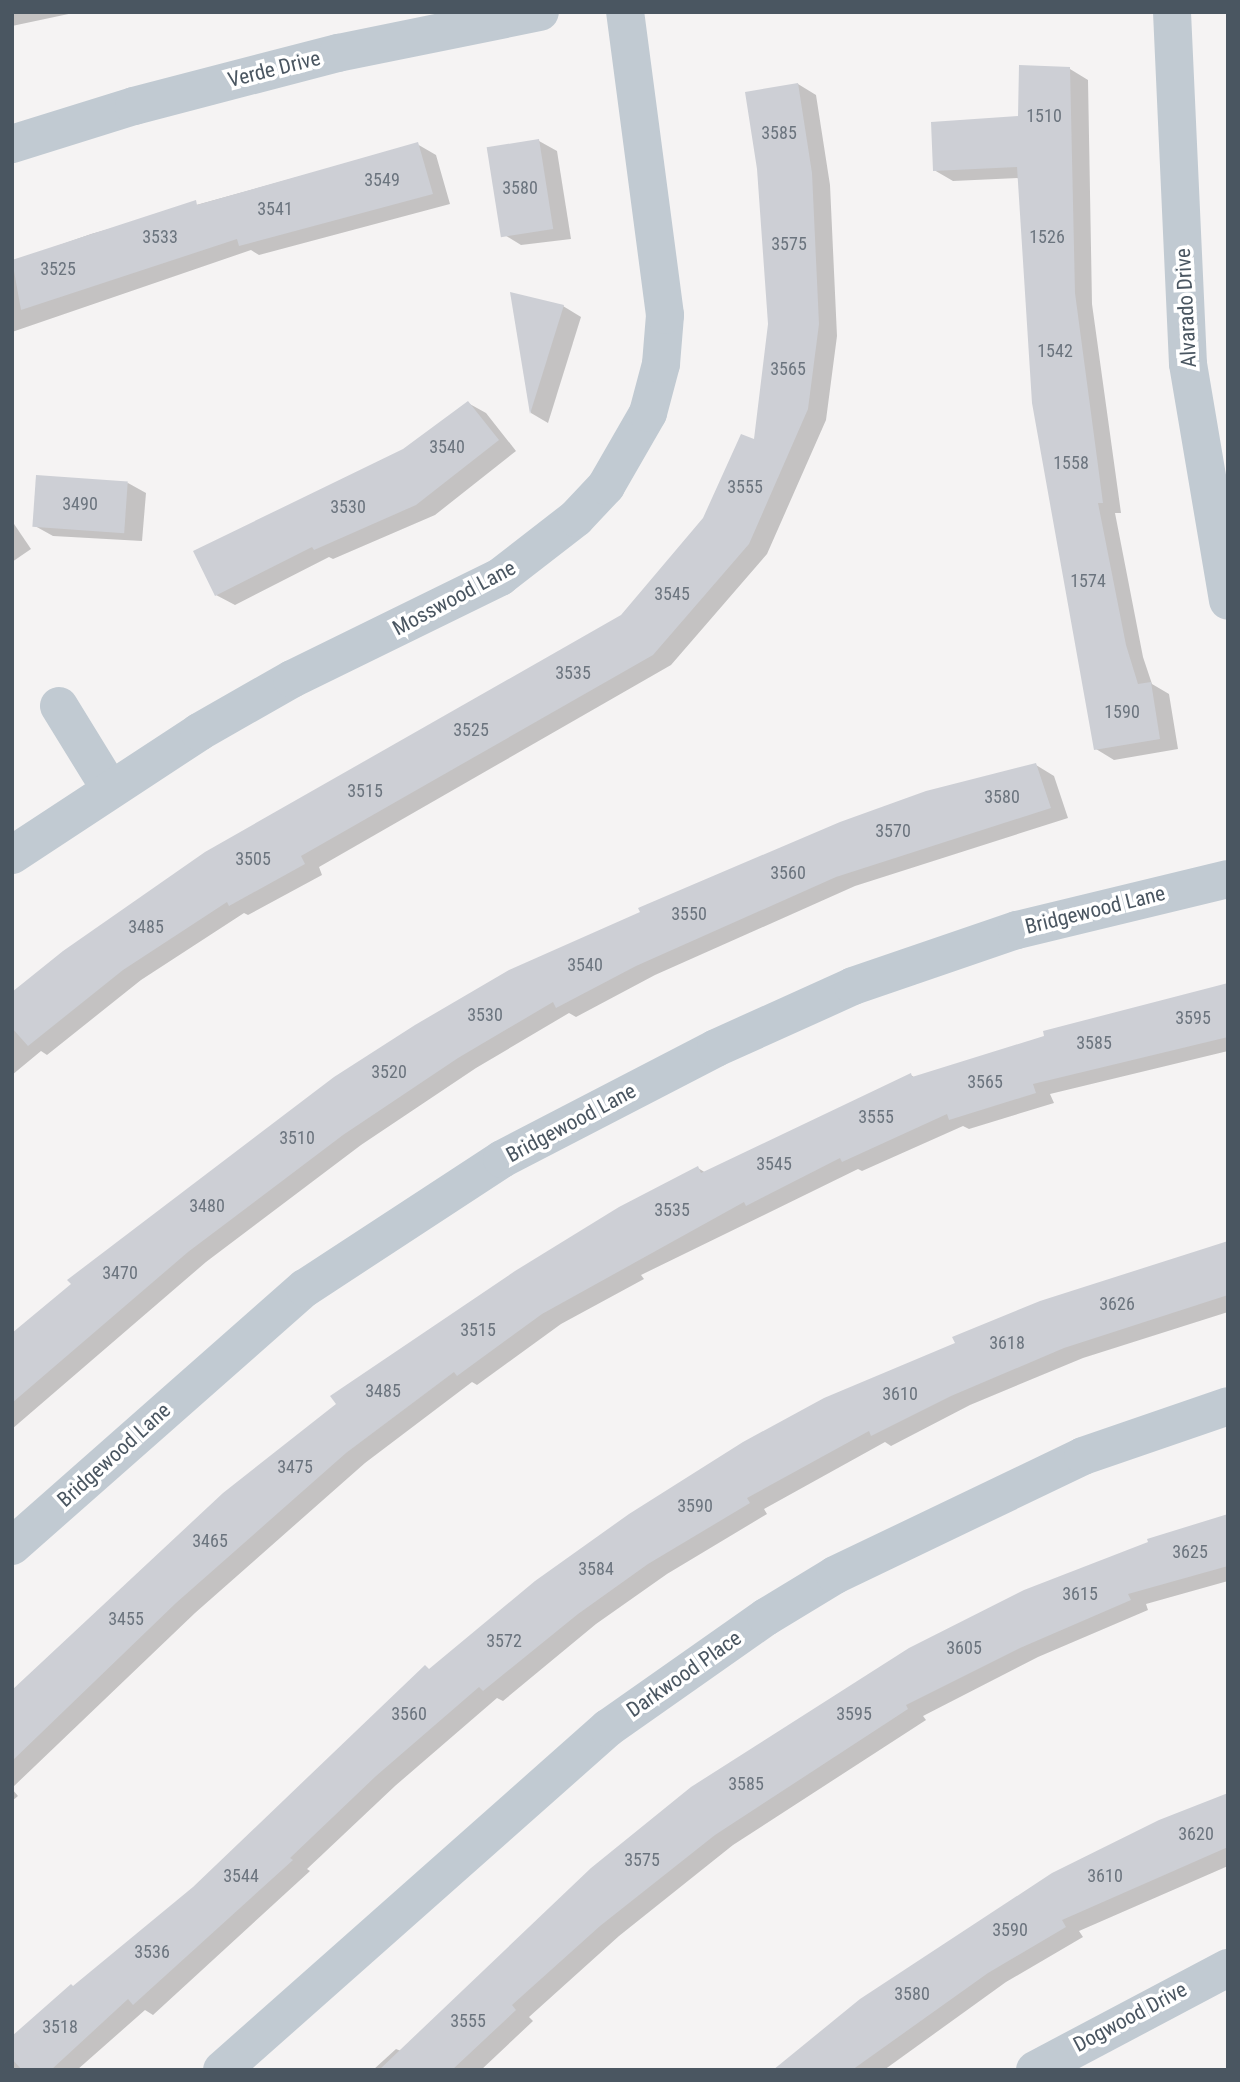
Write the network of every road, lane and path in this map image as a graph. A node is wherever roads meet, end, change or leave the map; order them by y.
1 (540, 12) edge
2 (625, 12) edge
3 (1172, 12) edge
4 (12, 144) edge
5 (1228, 601) edge
6 (59, 706) dead end
7 (110, 789) junction
8 (12, 855) edge
9 (1228, 879) edge
10 (1228, 1406) edge
11 (12, 1546) edge
12 (1228, 1968) edge
13 (222, 2070) edge
14 (1035, 2070) edge

1 - 4 street, Verde Drive
2 - 7 street, Mosswood Lane
3 - 5 street, Alvarado Drive
6 - 7 street
7 - 8 street, Mosswood Lane
9 - 11 street, Bridgewood Lane
10 - 13 street, Darkwood Place
12 - 14 street, Dogwood Drive

